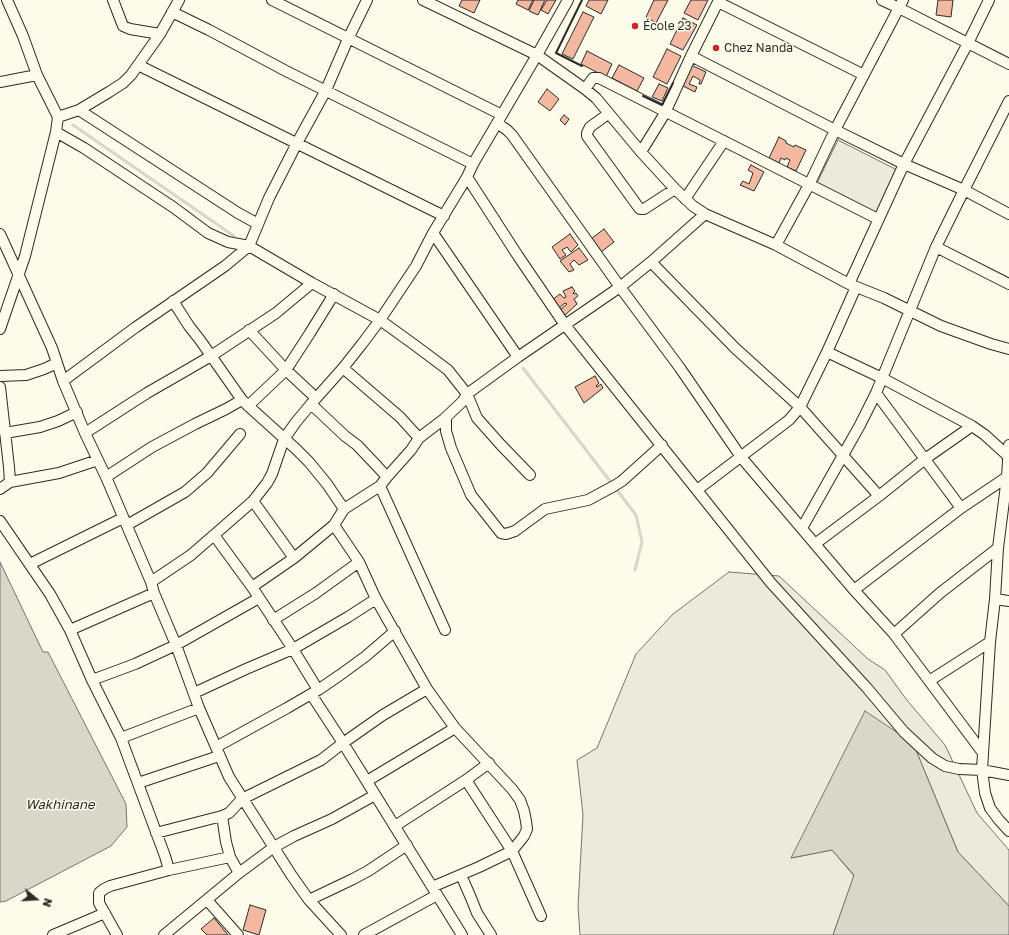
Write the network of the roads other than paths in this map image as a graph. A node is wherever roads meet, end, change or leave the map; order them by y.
1 (7, 0) edge
2 (113, 0) edge
3 (179, 0) edge
4 (272, 0) edge
5 (367, 0) edge
6 (423, 0) edge
7 (568, 0) edge
8 (882, 0) edge
9 (989, 0) edge
10 (718, 1) edge
11 (901, 4) edge
12 (172, 12) junction
13 (160, 34) junction
14 (348, 39) junction
15 (968, 43) junction
16 (537, 54) junction
17 (690, 56) junction
18 (1009, 64) edge
19 (138, 65) junction
20 (37, 75) junction
21 (864, 76) junction
22 (0, 82) edge
23 (585, 89) junction
24 (326, 90) junction
25 (1009, 101) edge
26 (79, 110) junction
27 (665, 112) junction
28 (608, 114) junction
29 (58, 117) junction
30 (500, 119) junction
31 (835, 130) junction
32 (56, 132) junction
33 (724, 141) junction
34 (297, 143) junction
35 (641, 152) junction
36 (473, 164) junction
37 (904, 164) junction
38 (467, 177) junction
39 (809, 185) junction
40 (675, 189) junction
41 (964, 190) junction
42 (685, 199) junction
43 (705, 214) junction
44 (1009, 214) edge
45 (444, 216) junction
46 (878, 219) junction
47 (258, 224) junction
48 (433, 233) junction
49 (1, 238) edge
50 (776, 245) junction
51 (249, 246) junction
52 (936, 247) junction
53 (651, 262) junction
54 (19, 274) junction
55 (312, 283) junction
56 (1009, 284) edge
57 (852, 285) junction
58 (620, 287) junction
59 (334, 294) junction
60 (173, 301) junction
61 (910, 311) junction
62 (380, 320) junction
63 (565, 325) junction
64 (0, 329) edge
65 (249, 330) junction
66 (1009, 349) edge
67 (827, 352) junction
68 (211, 356) junction
69 (518, 357) junction
70 (57, 363) junction
71 (343, 368) junction
72 (286, 370) junction
73 (0, 376) edge
74 (882, 378) junction
75 (63, 381) junction
76 (0, 387) edge
77 (876, 393) junction
78 (467, 394) junction
79 (313, 401) junction
80 (245, 403) junction
81 (800, 407) junction
82 (77, 412) junction
83 (445, 418) junction
84 (0, 422) edge
85 (972, 426) junction
86 (5, 433) junction
87 (85, 433) junction
88 (240, 434) dead end
89 (419, 438) junction
90 (284, 439) junction
91 (662, 445) junction
92 (1009, 445) edge
93 (843, 455) junction
94 (1008, 456) junction
95 (741, 457) junction
96 (925, 459) junction
97 (98, 460) junction
98 (530, 475) dead end
99 (106, 476) junction
100 (387, 477) junction
101 (1007, 477) junction
102 (10, 482) junction
103 (380, 486) junction
104 (0, 489) edge
105 (697, 490) junction
106 (879, 496) junction
107 (253, 501) junction
108 (961, 508) junction
109 (344, 509) junction
110 (0, 521) edge
111 (125, 521) junction
112 (334, 525) junction
113 (802, 528) junction
114 (214, 535) junction
115 (815, 544) junction
116 (998, 548) junction
117 (294, 558) junction
118 (360, 562) junction
119 (30, 564) junction
120 (151, 582) junction
121 (252, 587) junction
122 (854, 590) junction
123 (154, 593) junction
124 (259, 598) junction
125 (376, 599) junction
126 (995, 599) junction
127 (1009, 601) edge
128 (273, 620) junction
129 (70, 630) junction
130 (445, 630) dead end
131 (395, 632) junction
132 (894, 634) junction
133 (990, 642) junction
134 (176, 645) junction
135 (293, 649) junction
136 (92, 680) junction
137 (929, 681) junction
138 (427, 689) junction
139 (314, 692) junction
140 (194, 694) junction
141 (199, 708) junction
142 (455, 728) junction
143 (121, 738) junction
144 (343, 742) junction
145 (217, 752) junction
146 (983, 753) junction
147 (489, 763) junction
148 (982, 770) junction
149 (1009, 775) edge
150 (466, 780) junction
151 (367, 781) junction
152 (138, 783) junction
153 (375, 795) junction
154 (242, 799) junction
155 (222, 816) junction
156 (395, 826) junction
157 (1009, 831) edge
158 (156, 833) junction
159 (407, 845) junction
160 (274, 847) junction
161 (512, 851) junction
162 (230, 857) junction
163 (169, 870) junction
164 (239, 873) junction
165 (461, 875) junction
166 (435, 891) junction
167 (207, 900) junction
168 (309, 900) junction
169 (105, 913) junction
170 (541, 916) dead end
171 (53, 935) edge
172 (117, 935) edge
173 (164, 935) edge
174 (238, 935) edge
175 (341, 935) edge
176 (364, 935) edge
177 (462, 935) edge
178 (491, 935) edge

1 - 20 street
2 - 13 street
3 - 12 street
4 - 14 street
5 - 14 street
6 - 16 street
7 - 16 street
8 - 11 street
9 - 15 street
10 - 17 street
10 - 21 street
11 - 15 street
11 - 21 street
12 - 13 street
12 - 24 street
13 - 19 street
14 - 24 street
14 - 30 street
15 - 18 street
15 - 37 street
16 - 23 street
16 - 30 street
17 - 27 street
17 - 31 street
19 - 26 street
19 - 34 street
20 - 22 street
20 - 29 street
21 - 31 street
23 - 27 street
23 - 28 street
24 - 34 street
24 - 36 street
25 - 41 street
26 - 29 street
26 - 47 street
27 - 33 street
27 - 35 street
28 - 35 street
28 - 40 street
29 - 32 street
30 - 36 street
30 - 58 street
31 - 37 street
31 - 39 street
32 - 51 street
32 - 54 street
33 - 39 street
33 - 42 street
34 - 45 street
34 - 47 street
35 - 40 street
36 - 38 street
37 - 41 street
37 - 46 street
38 - 45 street
38 - 63 street
39 - 46 street
39 - 50 street
40 - 42 street
41 - 44 street
41 - 52 street
42 - 43 street
43 - 50 street
43 - 53 street
45 - 48 street
46 - 57 street
47 - 51 street
48 - 62 street
48 - 69 street
49 - 54 street
50 - 57 street
51 - 55 street
51 - 60 street
52 - 56 street
52 - 61 street
53 - 58 street
53 - 81 street
54 - 64 street
54 - 70 street
55 - 59 street
55 - 65 street
57 - 61 street
57 - 67 street
58 - 63 street
58 - 95 street
59 - 62 street
59 - 72 street
60 - 68 street
60 - 75 street
61 - 66 street
61 - 74 street
62 - 71 street
62 - 78 street
63 - 69 street
63 - 91 street
65 - 68 street
65 - 72 street
67 - 74 street
67 - 81 street
68 - 80 street
68 - 87 street
69 - 78 street
70 - 73 street
70 - 75 street
71 - 79 street
71 - 89 street
72 - 79 street
72 - 80 street
74 - 77 street
74 - 85 street
75 - 82 street
76 - 86 street
77 - 93 street
77 - 96 street
78 - 83 street
78 - 98 street
79 - 90 street
79 - 100 street
80 - 90 street
80 - 99 street
81 - 93 street
81 - 95 street
82 - 86 street
82 - 87 street
83 - 89 street
83 - 91 street
84 - 86 street
85 - 94 street
85 - 96 street
86 - 102 street
87 - 97 street
88 - 111 street
89 - 100 street
90 - 107 street
90 - 109 street
91 - 105 street
92 - 94 street
93 - 106 street
93 - 113 street
94 - 101 street
95 - 105 street
95 - 113 street
96 - 106 street
96 - 108 street
97 - 99 street
97 - 102 street
99 - 111 street
100 - 103 street
101 - 108 street
101 - 116 street
102 - 104 street
103 - 109 street
103 - 130 street
105 - 148 street
106 - 115 street
107 - 114 street
107 - 117 street
108 - 122 street
109 - 112 street
110 - 119 street
111 - 119 street
111 - 120 street
112 - 117 street
112 - 118 street
113 - 115 street
114 - 120 street
114 - 121 street
115 - 122 street
116 - 126 street
116 - 132 street
117 - 121 street
118 - 125 street
118 - 128 street
119 - 129 street
120 - 123 street
121 - 124 street
122 - 132 street
123 - 129 street
123 - 134 street
124 - 128 street
124 - 134 street
125 - 131 street
125 - 135 street
126 - 127 street
126 - 133 street
128 - 135 street
129 - 136 street
131 - 138 street
131 - 139 street
132 - 137 street
133 - 137 street
133 - 146 street
134 - 136 street
134 - 140 street
135 - 139 street
135 - 140 street
136 - 143 street
137 - 146 street
138 - 142 street
138 - 144 street
139 - 144 street
139 - 145 street
140 - 141 street
141 - 143 street
141 - 145 street
142 - 147 street
142 - 151 street
143 - 152 street
144 - 151 street
144 - 154 street
145 - 152 street
145 - 154 street
146 - 148 street
147 - 150 street
147 - 161 street
148 - 149 street
148 - 157 street
150 - 156 street
150 - 161 street
151 - 153 street
152 - 158 street
153 - 156 street
153 - 160 street
154 - 155 street
154 - 160 street
155 - 158 street
155 - 162 street
156 - 159 street
158 - 163 street
159 - 166 street
159 - 168 street
160 - 164 street
160 - 168 street
161 - 165 street
161 - 170 street
162 - 163 street
162 - 164 street
163 - 169 street
164 - 167 street
165 - 166 street
165 - 178 street
166 - 176 street
166 - 177 street
167 - 173 street
167 - 174 street
168 - 175 street
169 - 171 street
169 - 172 street

